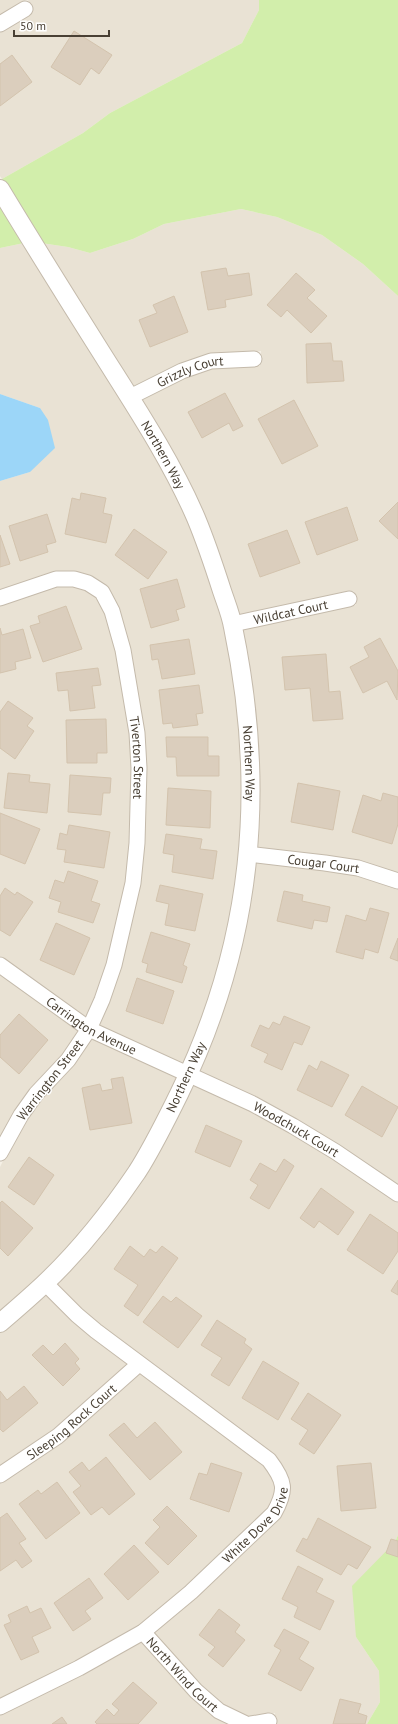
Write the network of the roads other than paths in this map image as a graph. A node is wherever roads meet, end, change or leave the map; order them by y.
1 (25, 9) dead end
2 (0, 24) edge
3 (0, 190) edge
4 (254, 359) dead end
5 (130, 397) junction
6 (0, 598) edge
7 (348, 599) dead end
8 (233, 624) junction
9 (248, 854) junction
10 (398, 881) edge
11 (0, 965) edge
12 (89, 1029) junction
13 (189, 1075) junction
14 (0, 1153) edge
15 (398, 1194) edge
16 (45, 1283) junction
17 (0, 1323) edge
18 (139, 1364) junction
19 (0, 1475) edge
20 (143, 1632) junction
21 (0, 1707) edge
22 (269, 1722) dead end
23 (246, 1724) edge
24 (251, 1724) edge

1 - 2 street
3 - 5 street, Northern Way
4 - 5 street, Grizzly Court
5 - 8 street, Northern Way
6 - 12 street, Tiverton Street
7 - 8 street, Wildcat Court
8 - 9 street, Northern Way
9 - 10 street, Cougar Court
9 - 13 street, Northern Way
11 - 12 street, Carrington Avenue
12 - 13 street, Carrington Avenue
12 - 14 street, Warrington Street
13 - 15 street, Woodchuck Court
13 - 16 street, Northern Way
16 - 17 street, Northern Way
16 - 18 street, White Dove Drive
18 - 19 street, Sleeping Rock Court
18 - 20 street, White Dove Drive
20 - 21 street, White Dove Drive
20 - 23 street, North Wind Court
22 - 24 street

